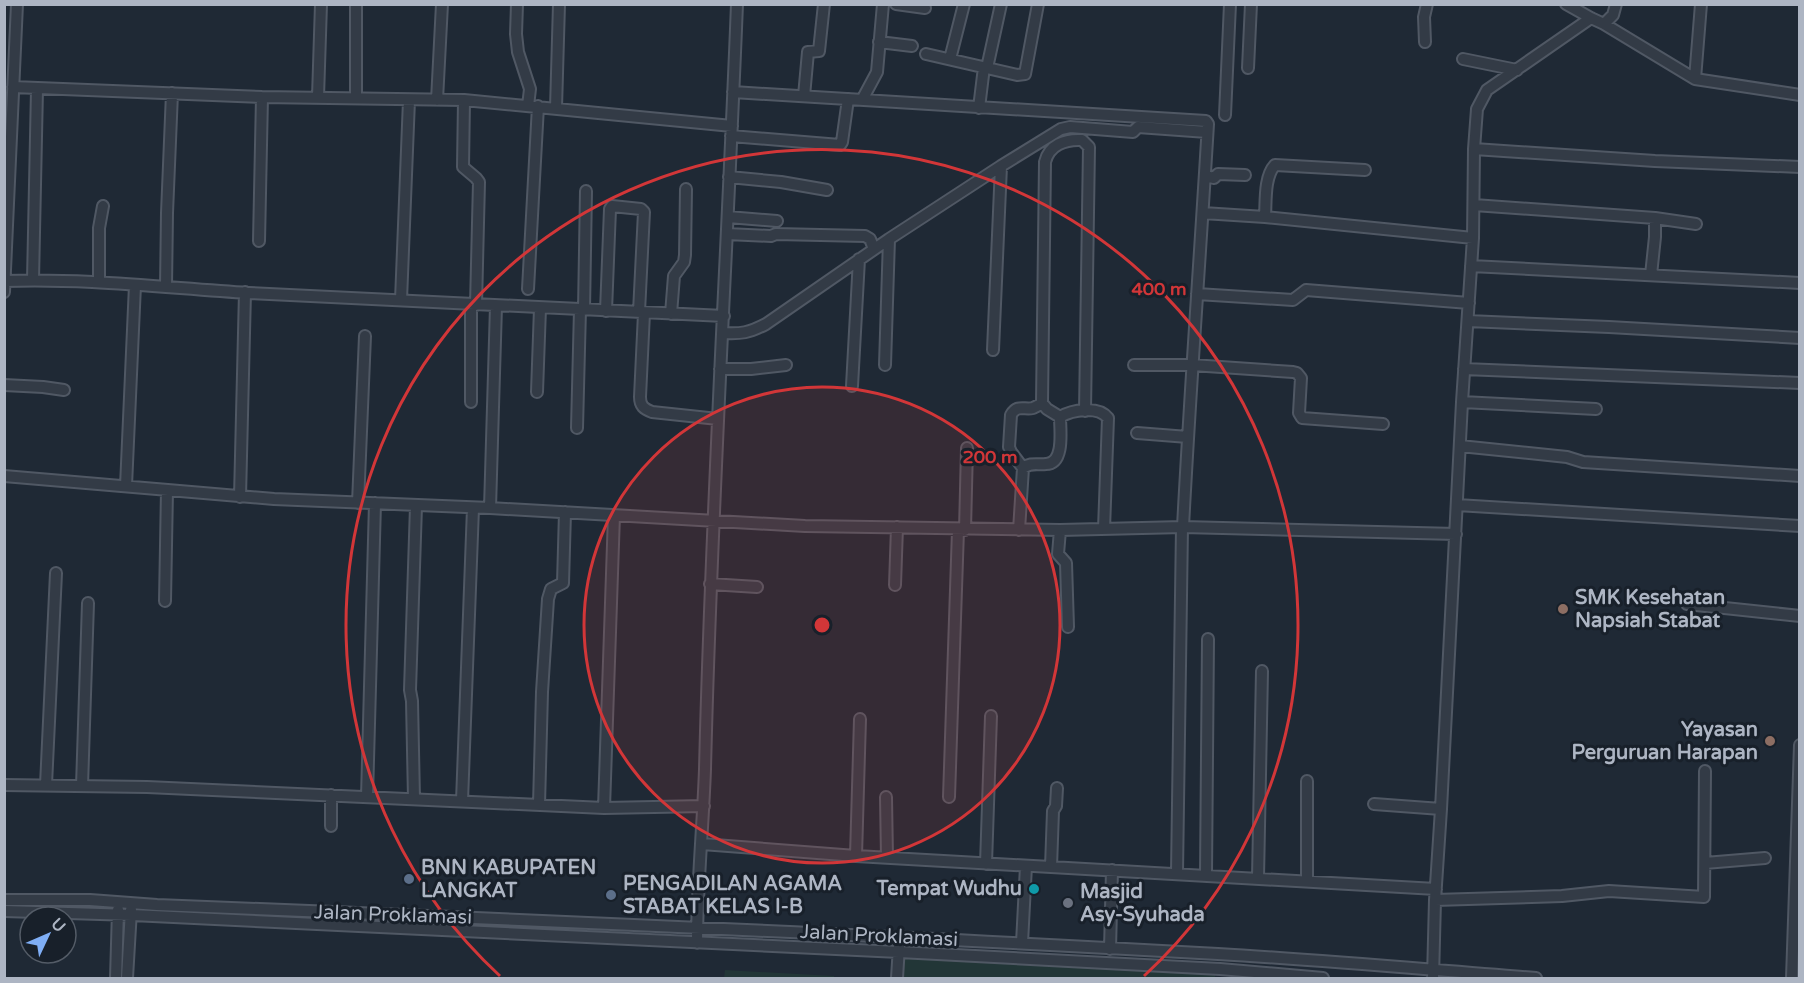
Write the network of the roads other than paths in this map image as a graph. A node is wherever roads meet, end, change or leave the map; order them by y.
1 (17, 4) edge
2 (321, 4) edge
3 (356, 4) edge
4 (442, 4) edge
5 (517, 4) edge
6 (559, 4) edge
7 (737, 4) edge
8 (824, 4) edge
9 (883, 4) edge
10 (896, 4) edge
11 (964, 4) edge
12 (1001, 4) edge
13 (1038, 4) edge
14 (1230, 4) edge
15 (1251, 4) edge
16 (1426, 4) edge
17 (1566, 4) edge
18 (1616, 4) edge
19 (1701, 4) edge
20 (925, 8) dead end
21 (1591, 18) junction
22 (1604, 24) junction
23 (879, 42) junction
24 (1425, 42) dead end
25 (912, 46) dead end
26 (926, 54) dead end
27 (1464, 59) dead end
28 (950, 60) junction
29 (986, 67) junction
30 (1248, 68) dead end
31 (1517, 70) junction
32 (1695, 79) junction
33 (13, 87) junction
34 (37, 89) junction
35 (733, 92) junction
36 (172, 93) junction
37 (1800, 95) edge
38 (804, 96) junction
39 (262, 97) junction
40 (318, 98) junction
41 (356, 98) junction
42 (848, 99) junction
43 (409, 100) junction
44 (437, 100) junction
45 (464, 100) junction
46 (862, 100) junction
47 (533, 106) junction
48 (556, 108) junction
49 (979, 108) junction
50 (1225, 115) dead end
51 (1208, 129) junction
52 (732, 131) junction
53 (1474, 149) junction
54 (1001, 165) junction
55 (1800, 167) edge
56 (1365, 170) dead end
57 (1245, 175) dead end
58 (1205, 176) junction
59 (729, 177) junction
60 (686, 189) dead end
61 (827, 190) dead end
62 (586, 191) dead end
63 (1474, 205) junction
64 (103, 206) dead end
65 (1203, 213) junction
66 (728, 217) junction
67 (1265, 217) junction
68 (1655, 218) junction
69 (777, 220) dead end
70 (1696, 224) dead end
71 (727, 234) junction
72 (1473, 238) junction
73 (889, 239) junction
74 (259, 241) dead end
75 (872, 245) junction
76 (859, 259) junction
77 (1471, 266) junction
78 (1651, 275) junction
79 (33, 280) junction
80 (5, 281) edge
81 (99, 282) junction
82 (1800, 283) edge
83 (135, 285) junction
84 (166, 287) junction
85 (528, 289) dead end
86 (4, 291) edge
87 (246, 292) junction
88 (1197, 294) junction
89 (401, 300) junction
90 (1468, 303) junction
91 (472, 308) junction
92 (496, 311) junction
93 (606, 311) junction
94 (641, 312) junction
95 (540, 313) junction
96 (581, 313) junction
97 (671, 314) junction
98 (724, 316) junction
99 (1468, 321) junction
100 (723, 333) junction
101 (365, 336) dead end
102 (1800, 338) edge
103 (993, 351) dead end
104 (786, 365) dead end
105 (885, 365) dead end
106 (1134, 365) dead end
107 (1192, 365) junction
108 (720, 369) junction
109 (1464, 369) junction
110 (1800, 383) edge
111 (4, 386) edge
112 (852, 386) dead end
113 (64, 390) dead end
114 (537, 392) dead end
115 (471, 402) dead end
116 (1462, 402) junction
117 (1042, 403) junction
118 (1596, 409) dead end
119 (1085, 411) junction
120 (1060, 417) junction
121 (718, 419) junction
122 (1383, 424) dead end
123 (577, 428) dead end
124 (1137, 433) dead end
125 (1188, 437) junction
126 (1460, 446) junction
127 (967, 448) dead end
128 (1023, 468) junction
129 (4, 476) edge
130 (1800, 476) edge
131 (126, 486) junction
132 (167, 490) junction
133 (240, 497) junction
134 (358, 503) junction
135 (375, 503) junction
136 (1457, 504) junction
137 (416, 506) junction
138 (473, 508) junction
139 (490, 508) junction
140 (565, 513) junction
141 (614, 515) junction
142 (712, 521) junction
143 (1800, 526) edge
144 (897, 527) junction
145 (1183, 527) junction
146 (1104, 529) junction
147 (962, 530) junction
148 (1019, 530) junction
149 (1060, 530) junction
150 (1456, 534) junction
151 (56, 573) dead end
152 (710, 584) junction
153 (895, 585) dead end
154 (757, 587) dead end
155 (165, 601) dead end
156 (88, 603) dead end
157 (1688, 603) dead end
158 (1800, 616) edge
159 (1068, 627) dead end
160 (1208, 639) dead end
161 (1262, 671) dead end
162 (991, 716) dead end
163 (860, 719) dead end
164 (1800, 745) edge
165 (1706, 771) dead end
166 (1307, 781) dead end
167 (4, 785) edge
168 (46, 785) junction
169 (82, 786) junction
170 (1057, 788) dead end
171 (331, 795) junction
172 (949, 796) dead end
173 (367, 797) junction
174 (886, 797) dead end
175 (414, 799) junction
176 (462, 801) junction
177 (1374, 804) dead end
178 (538, 805) junction
179 (704, 806) junction
180 (604, 808) junction
181 (1442, 809) junction
182 (331, 826) dead end
183 (1798, 827) edge
184 (702, 844) junction
185 (856, 856) junction
186 (887, 858) junction
187 (1765, 858) dead end
188 (1705, 863) junction
189 (986, 864) junction
190 (1026, 866) junction
191 (1051, 867) junction
192 (1112, 870) junction
193 (1177, 873) junction
194 (1206, 875) junction
195 (1258, 878) junction
196 (1307, 881) junction
197 (1436, 895) junction
198 (4, 900) edge
199 (118, 902) junction
200 (131, 903) junction
201 (4, 911) edge
202 (118, 915) junction
203 (132, 915) junction
204 (412, 915) junction
205 (697, 927) junction
206 (413, 929) junction
207 (898, 937) junction
208 (698, 944) junction
209 (1022, 944) junction
210 (1110, 949) junction
211 (899, 952) junction
212 (1221, 954) junction
213 (1220, 974) edge
214 (1433, 974) edge
215 (116, 978) edge
216 (127, 978) edge
217 (897, 978) edge
218 (1323, 978) edge
219 (1536, 978) edge
220 (1792, 978) edge

1 - 33 street
2 - 40 street
3 - 41 street
4 - 44 street
5 - 47 street
6 - 48 street
7 - 35 street
8 - 38 street
9 - 23 street
10 - 20 street
11 - 28 street
12 - 29 street
13 - 29 street
14 - 50 street
15 - 30 street
16 - 24 street
17 - 21 street
18 - 22 street
19 - 32 street
21 - 22 street
21 - 31 street
22 - 32 street
23 - 25 street
23 - 46 street
26 - 28 street
27 - 31 street
28 - 29 street
29 - 49 street
31 - 53 street
32 - 37 street
33 - 34 street
33 - 80 street
34 - 36 street
34 - 79 street
35 - 38 street
35 - 52 street
36 - 39 street
36 - 84 street
38 - 42 street
39 - 40 street
39 - 74 street
40 - 41 street
41 - 43 street
42 - 46 street
42 - 52 street
43 - 44 street
43 - 89 street
44 - 45 street
45 - 47 street
45 - 91 street
46 - 49 street
47 - 48 street
47 - 85 street
48 - 52 street
49 - 51 street
51 - 54 street
51 - 58 street
52 - 59 street
53 - 55 street
53 - 63 street
54 - 73 street
54 - 103 street
56 - 67 street
57 - 58 street
58 - 65 street
59 - 61 street
59 - 66 street
60 - 97 street
62 - 96 street
63 - 68 street
63 - 72 street
64 - 81 street
65 - 67 street
65 - 88 street
66 - 69 street
66 - 71 street
67 - 72 street
68 - 70 street
68 - 78 street
71 - 75 street
71 - 98 street
72 - 77 street
73 - 75 street
73 - 105 street
75 - 76 street
76 - 100 street
76 - 112 street
77 - 78 street
77 - 90 street
78 - 82 street
79 - 80 street
79 - 81 street
80 - 86 street
81 - 83 street
83 - 84 street
83 - 131 street
84 - 87 street
87 - 89 street
87 - 133 street
88 - 90 street
88 - 107 street
89 - 91 street
90 - 99 street
91 - 92 street
91 - 115 street
92 - 95 street
92 - 139 street
93 - 94 street
93 - 94 street
93 - 96 street
94 - 97 street
94 - 121 street
95 - 96 street
95 - 114 street
96 - 123 street
97 - 98 street
98 - 100 street
99 - 102 street
99 - 109 street
100 - 108 street
101 - 134 street
104 - 108 street
106 - 107 street
107 - 122 street
107 - 125 street
108 - 121 street
109 - 110 street
109 - 116 street
111 - 113 street
116 - 118 street
116 - 126 street
117 - 119 street
117 - 120 street
117 - 128 street
119 - 120 street
119 - 146 street
120 - 128 street
121 - 142 street
124 - 125 street
125 - 145 street
126 - 130 street
126 - 136 street
127 - 147 street
128 - 148 street
129 - 131 street
131 - 132 street
132 - 133 street
132 - 155 street
133 - 134 street
134 - 135 street
135 - 137 street
135 - 173 street
136 - 143 street
136 - 150 street
137 - 138 street
137 - 175 street
138 - 139 street
138 - 176 street
139 - 140 street
140 - 141 street
140 - 178 street
141 - 142 street
141 - 180 street
142 - 144 street
142 - 152 street
144 - 147 street
144 - 153 street
145 - 146 street
145 - 150 street
145 - 193 street
146 - 149 street
147 - 148 street
147 - 172 street
148 - 149 street
149 - 159 street
150 - 181 street
151 - 168 street
152 - 154 street
152 - 179 street
156 - 169 street
157 - 158 street
160 - 194 street
161 - 195 street
162 - 189 street
163 - 185 street
164 - 183 street
165 - 188 street
166 - 196 street
167 - 168 street
168 - 169 street
169 - 171 street
170 - 191 street
171 - 173 street
171 - 182 street
173 - 175 street
174 - 186 street
175 - 176 street
176 - 178 street
177 - 181 street
178 - 180 street
179 - 180 street
179 - 184 street
181 - 197 street
183 - 220 street
184 - 185 street
184 - 205 street
185 - 186 street
186 - 189 street
187 - 188 street
188 - 197 street
189 - 190 street
190 - 191 street
190 - 209 street
191 - 192 street
192 - 193 street
192 - 210 street
193 - 194 street
194 - 195 street
195 - 196 street
196 - 197 street
197 - 214 street
198 - 199 street, Jalan Proklamasi
199 - 200 street, Jalan Proklamasi
199 - 202 street
200 - 203 street
200 - 204 street, Jalan Proklamasi
201 - 202 street, Jalan Proklamasi
202 - 203 street, Jalan Proklamasi
202 - 215 street
203 - 206 street, Jalan Proklamasi
203 - 216 street
204 - 205 street, Jalan Proklamasi
204 - 206 street
205 - 207 street, Jalan Proklamasi
205 - 208 street
206 - 208 street, Jalan Proklamasi
207 - 209 street, Jalan Proklamasi
207 - 211 street
208 - 211 street, Jalan Proklamasi
209 - 210 street, Jalan Proklamasi
210 - 212 street, Jalan Proklamasi
211 - 213 street, Jalan Proklamasi
211 - 217 street
212 - 213 street
212 - 214 street, Jalan Proklamasi
213 - 218 street, Jalan Proklamasi
214 - 219 street, Jalan Proklamasi

